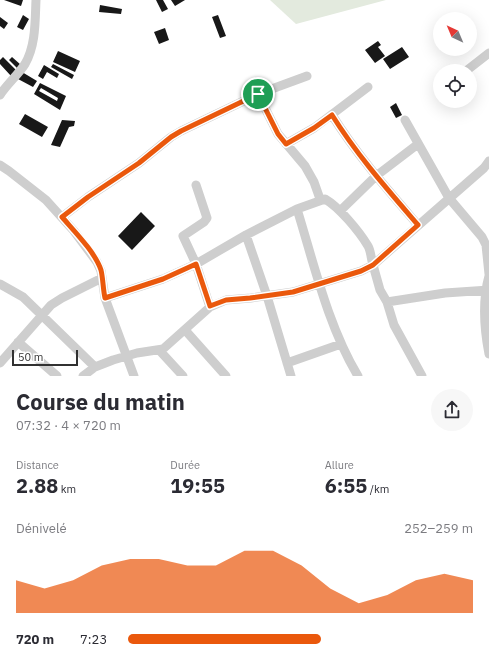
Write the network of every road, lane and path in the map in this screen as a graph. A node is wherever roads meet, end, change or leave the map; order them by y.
1 (36, 0) edge
2 (489, 53) edge
3 (475, 64) edge
4 (307, 76) dead end
5 (368, 87) dead end
6 (258, 94) junction
7 (0, 95) edge
8 (332, 115) junction
9 (405, 120) dead end
10 (286, 144) junction
11 (418, 144) junction
12 (489, 161) edge
13 (0, 166) edge
14 (376, 176) junction
15 (196, 185) dead end
16 (449, 198) junction
17 (320, 200) junction
18 (297, 209) junction
19 (340, 211) junction
20 (62, 217) junction
21 (418, 225) junction
22 (246, 235) junction
23 (196, 264) junction
24 (373, 265) junction
25 (489, 275) edge
26 (102, 278) junction
27 (320, 283) junction
28 (0, 284) edge
29 (487, 290) edge
30 (267, 296) junction
31 (105, 298) junction
32 (387, 302) junction
33 (210, 306) junction
34 (42, 314) junction
35 (185, 330) junction
36 (18, 342) junction
37 (342, 344) junction
38 (160, 351) junction
39 (489, 354) edge
40 (126, 356) junction
41 (0, 363) edge
42 (287, 363) junction
43 (95, 366) junction
44 (56, 376) edge
45 (83, 376) edge
46 (134, 376) edge
47 (183, 376) edge
48 (226, 376) edge
49 (291, 376) edge
50 (358, 376) edge
51 (422, 376) edge

1 - 7 street
2 - 3 street
4 - 6 street
5 - 8 street
6 - 10 street
6 - 20 street
8 - 10 street
8 - 14 street
9 - 11 street
10 - 17 street
11 - 14 street
11 - 16 street
12 - 16 street
13 - 20 street
14 - 19 street
14 - 21 street
15 - 23 street
16 - 21 street
16 - 25 street
17 - 18 street
17 - 19 street
18 - 22 street
18 - 27 street
19 - 24 street
20 - 26 street
21 - 24 street
22 - 23 street
22 - 30 street
23 - 31 street
23 - 33 street
24 - 27 street
24 - 32 street
25 - 29 street
26 - 31 street
26 - 34 street
27 - 30 street
27 - 37 street
28 - 34 street
29 - 32 street
29 - 39 street
30 - 33 street
30 - 42 street
31 - 40 street
32 - 51 street
33 - 35 street
34 - 36 street
34 - 43 street
35 - 38 street
35 - 48 street
36 - 41 street
36 - 44 street
37 - 42 street
37 - 50 street
38 - 40 street
38 - 47 street
40 - 43 street
40 - 46 street
42 - 49 street
43 - 45 street

